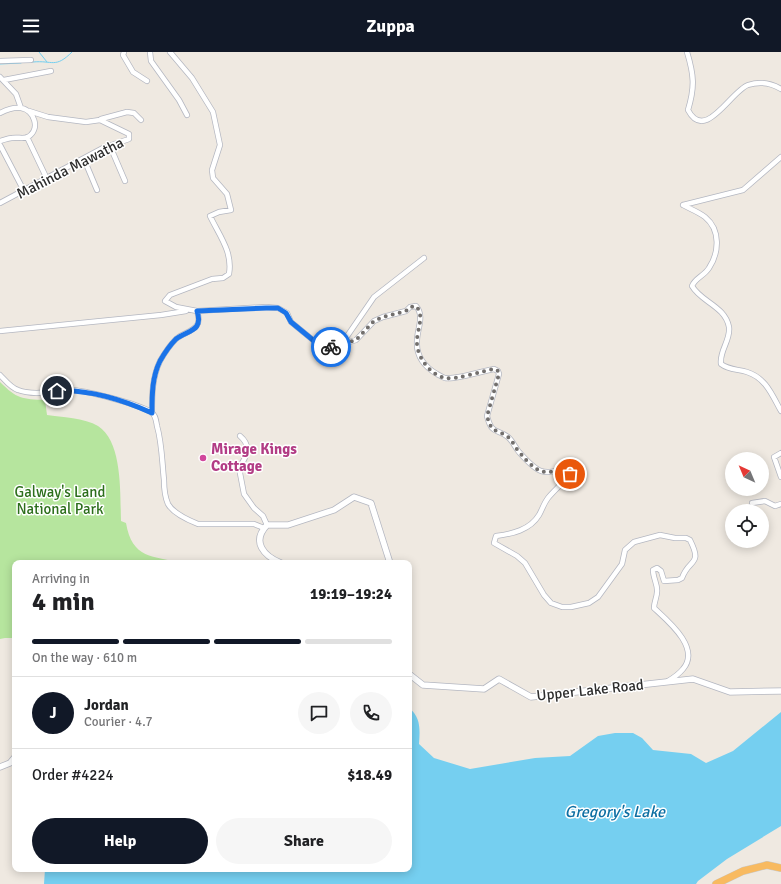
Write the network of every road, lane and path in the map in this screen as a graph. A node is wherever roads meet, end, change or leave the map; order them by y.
1 (124, 52) edge
2 (150, 52) edge
3 (170, 52) edge
4 (687, 52) edge
5 (31, 60) dead end
6 (0, 61) edge
7 (51, 71) dead end
8 (2, 79) edge
9 (147, 81) dead end
10 (781, 89) edge
11 (20, 108) junction
12 (29, 110) junction
13 (0, 113) edge
14 (187, 115) dead end
15 (100, 120) junction
16 (141, 120) dead end
17 (27, 137) junction
18 (0, 141) edge
19 (0, 145) edge
20 (110, 146) junction
21 (781, 157) edge
22 (84, 159) junction
23 (47, 179) junction
24 (125, 181) dead end
25 (24, 190) junction
26 (97, 190) dead end
27 (0, 203) edge
28 (424, 258) dead end
29 (187, 310) junction
30 (197, 311) junction
31 (0, 331) edge
32 (341, 345) junction
33 (0, 375) edge
34 (781, 411) edge
35 (152, 413) junction
36 (240, 436) dead end
37 (781, 453) edge
38 (781, 477) edge
39 (752, 503) dead end
40 (781, 504) edge
41 (265, 527) junction
42 (275, 560) edge
43 (389, 560) edge
44 (412, 676) edge
45 (667, 682) junction
46 (781, 691) edge
47 (12, 761) edge
48 (0, 767) edge
49 (781, 868) edge
50 (716, 884) edge

1 - 9 street
2 - 14 street
3 - 29 street
4 - 10 street
5 - 6 street
7 - 8 street
8 - 11 street
11 - 12 street, Mahinda Mawatha
11 - 13 street, Mahinda Mawatha
12 - 15 street, Mahinda Mawatha
12 - 17 street
15 - 16 street
15 - 20 street, Mahinda Mawatha
17 - 18 street
17 - 23 street
19 - 25 street
20 - 22 street, Mahinda Mawatha
20 - 24 street
21 - 34 street
22 - 23 street, Mahinda Mawatha
22 - 26 street
23 - 25 street, Mahinda Mawatha
25 - 27 street, Mahinda Mawatha
28 - 32 street
29 - 30 street
29 - 31 street
30 - 32 street
30 - 35 street
32 - 45 street
33 - 35 street
35 - 41 street
36 - 41 street
37 - 38 street
39 - 40 street
41 - 42 street
41 - 43 street
44 - 45 street, Upper Lake Road
45 - 46 street, Upper Lake Road
47 - 48 street
49 - 50 highway

